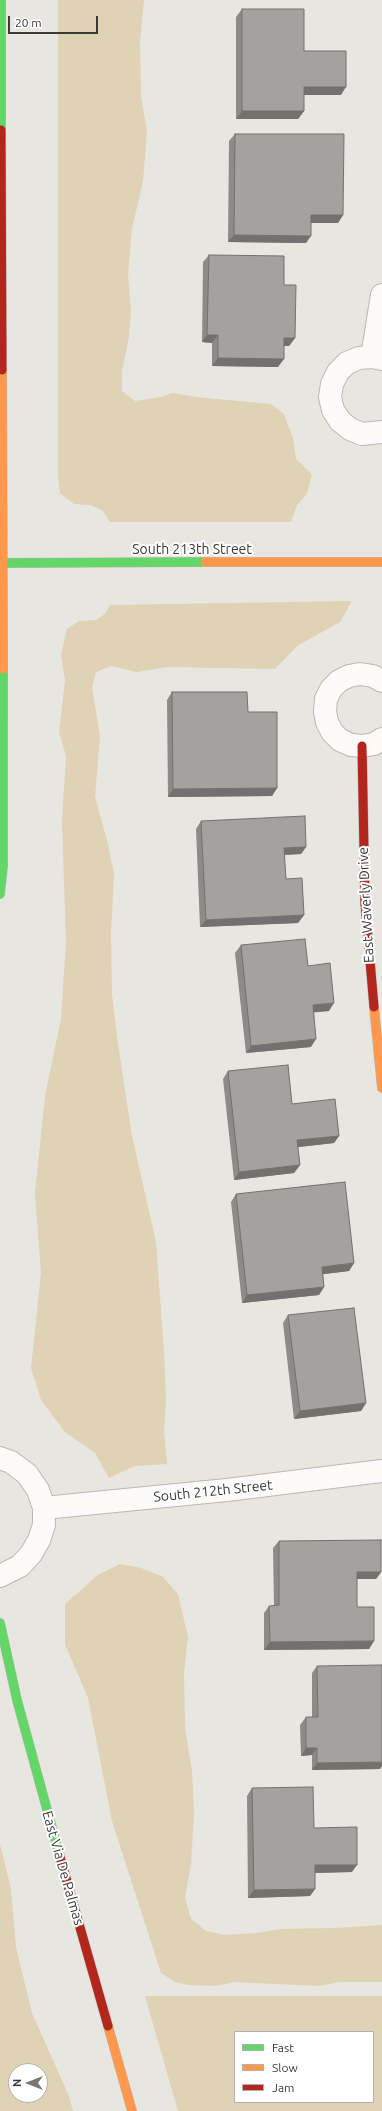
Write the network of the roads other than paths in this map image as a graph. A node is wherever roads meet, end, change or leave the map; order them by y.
1 (1, 0) edge
2 (382, 295) edge
3 (377, 358) edge
4 (382, 432) edge
5 (382, 562) edge
6 (2, 563) junction
7 (382, 681) edge
8 (382, 739) edge
9 (362, 746) junction
10 (0, 894) edge
11 (382, 1088) edge
12 (0, 1458) edge
13 (382, 1471) edge
14 (44, 1508) junction
15 (0, 1576) edge
16 (0, 1623) edge
17 (132, 2111) edge

1 - 6 street
2 - 3 street
3 - 4 street
5 - 6 street, South 213th Street
6 - 10 street
7 - 9 street
8 - 9 street
9 - 11 street, East Waverly Drive
12 - 14 street
13 - 14 street, South 212th Street
14 - 15 street
16 - 17 street, East Via De Palmas

